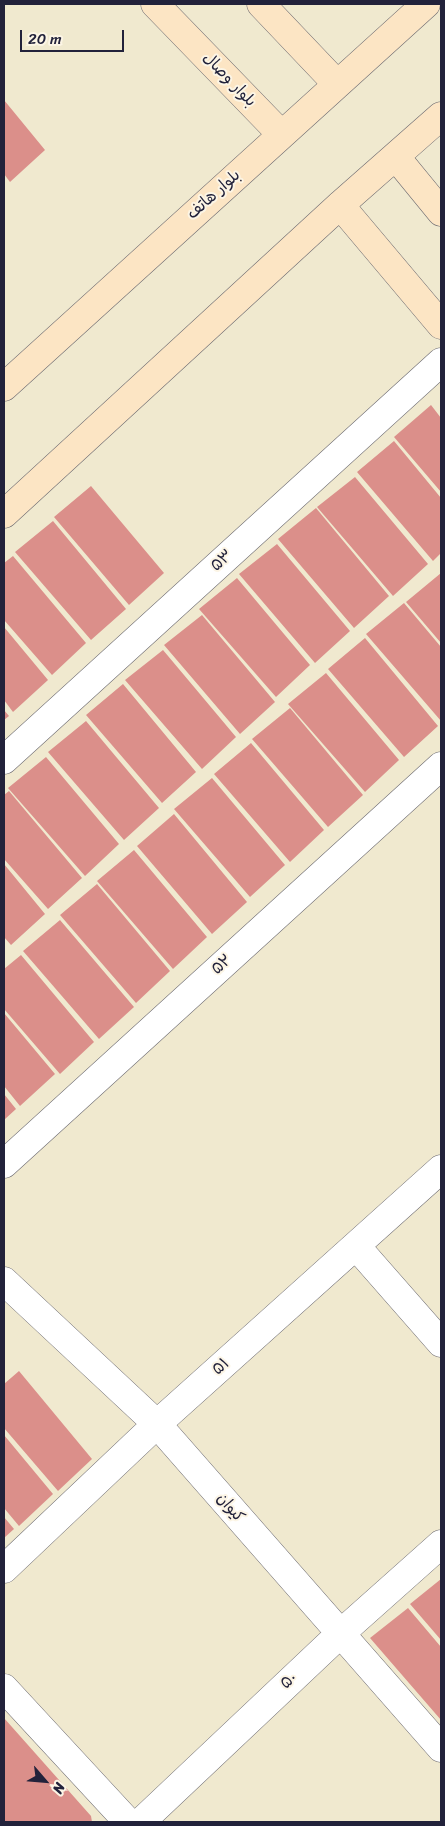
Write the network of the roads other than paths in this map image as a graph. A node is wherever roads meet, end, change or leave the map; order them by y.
1 (155, 4) edge
2 (261, 4) edge
3 (426, 4) edge
4 (337, 84) junction
5 (441, 116) edge
6 (281, 134) junction
7 (396, 157) junction
8 (340, 205) junction
9 (441, 212) edge
10 (441, 325) edge
11 (441, 362) edge
12 (4, 386) edge
13 (4, 514) edge
14 (4, 760) edge
15 (441, 766) edge
16 (4, 1164) edge
17 (441, 1169) edge
18 (356, 1246) junction
19 (4, 1281) edge
20 (441, 1342) edge
21 (157, 1424) junction
22 (441, 1544) edge
23 (4, 1569) edge
24 (340, 1634) junction
25 (4, 1688) edge
26 (441, 1748) edge
27 (128, 1822) edge
28 (141, 1822) edge

1 - 6 main road, بلوار وصال
2 - 4 main road
3 - 4 main road, بلوار هاتف
4 - 6 main road, بلوار هاتف
5 - 7 main road
6 - 12 main road, بلوار هاتف
7 - 8 main road
7 - 9 main road
8 - 10 main road
8 - 13 main road
11 - 14 street, ۵۳
15 - 16 street, ۵۲
17 - 18 street, ۵۱
18 - 20 street
18 - 21 street, ۵۱
19 - 21 street, کیوان
21 - 23 street, ۵۱
21 - 24 street, کیوان
22 - 24 street, ۵۰
24 - 26 street, کیوان
24 - 28 street, ۵۰
25 - 27 street

